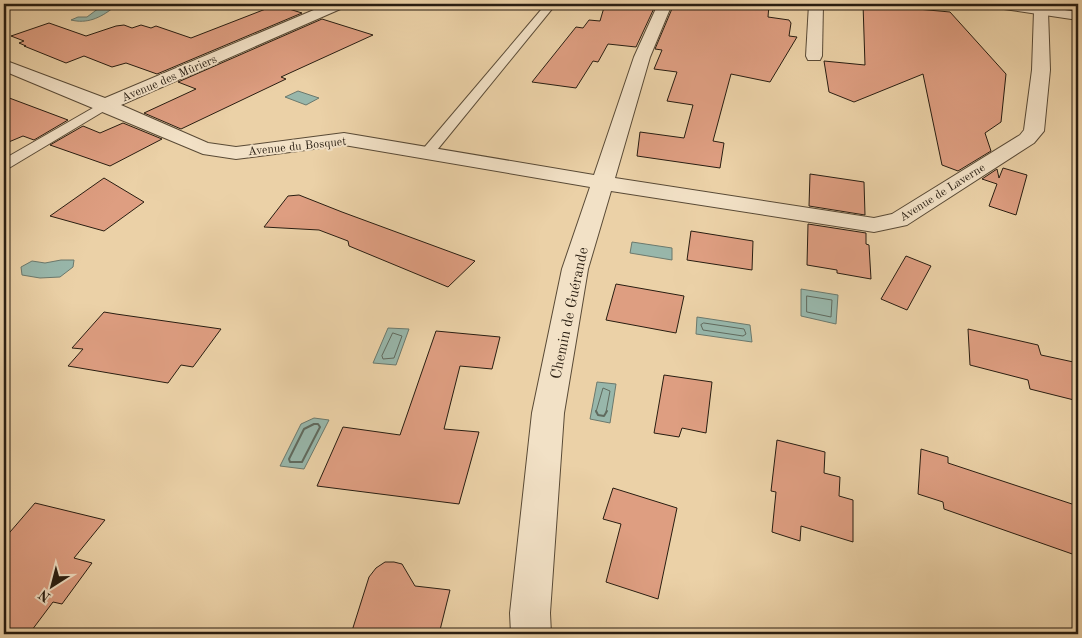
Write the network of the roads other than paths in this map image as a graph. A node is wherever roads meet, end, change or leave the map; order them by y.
1 (340, 4) edge
2 (550, 4) edge
3 (665, 4) edge
4 (816, 4) edge
5 (997, 4) edge
6 (1041, 11) junction
7 (1078, 16) edge
8 (814, 56) dead end
9 (4, 65) edge
10 (105, 105) junction
11 (428, 152) junction
12 (4, 165) edge
13 (603, 183) junction
14 (531, 634) edge

1 - 10 street, Avenue des Mûriers
2 - 11 lane
3 - 13 street, Chemin de Guérande
4 - 8 street
5 - 6 street
6 - 7 street
6 - 13 street, Avenue de Laverne
9 - 10 street, Avenue du Bosquet
10 - 11 street, Avenue du Bosquet
10 - 12 lane, Avenue des Mûriers
11 - 13 street, Avenue du Bosquet
13 - 14 street, Chemin de Guérande

